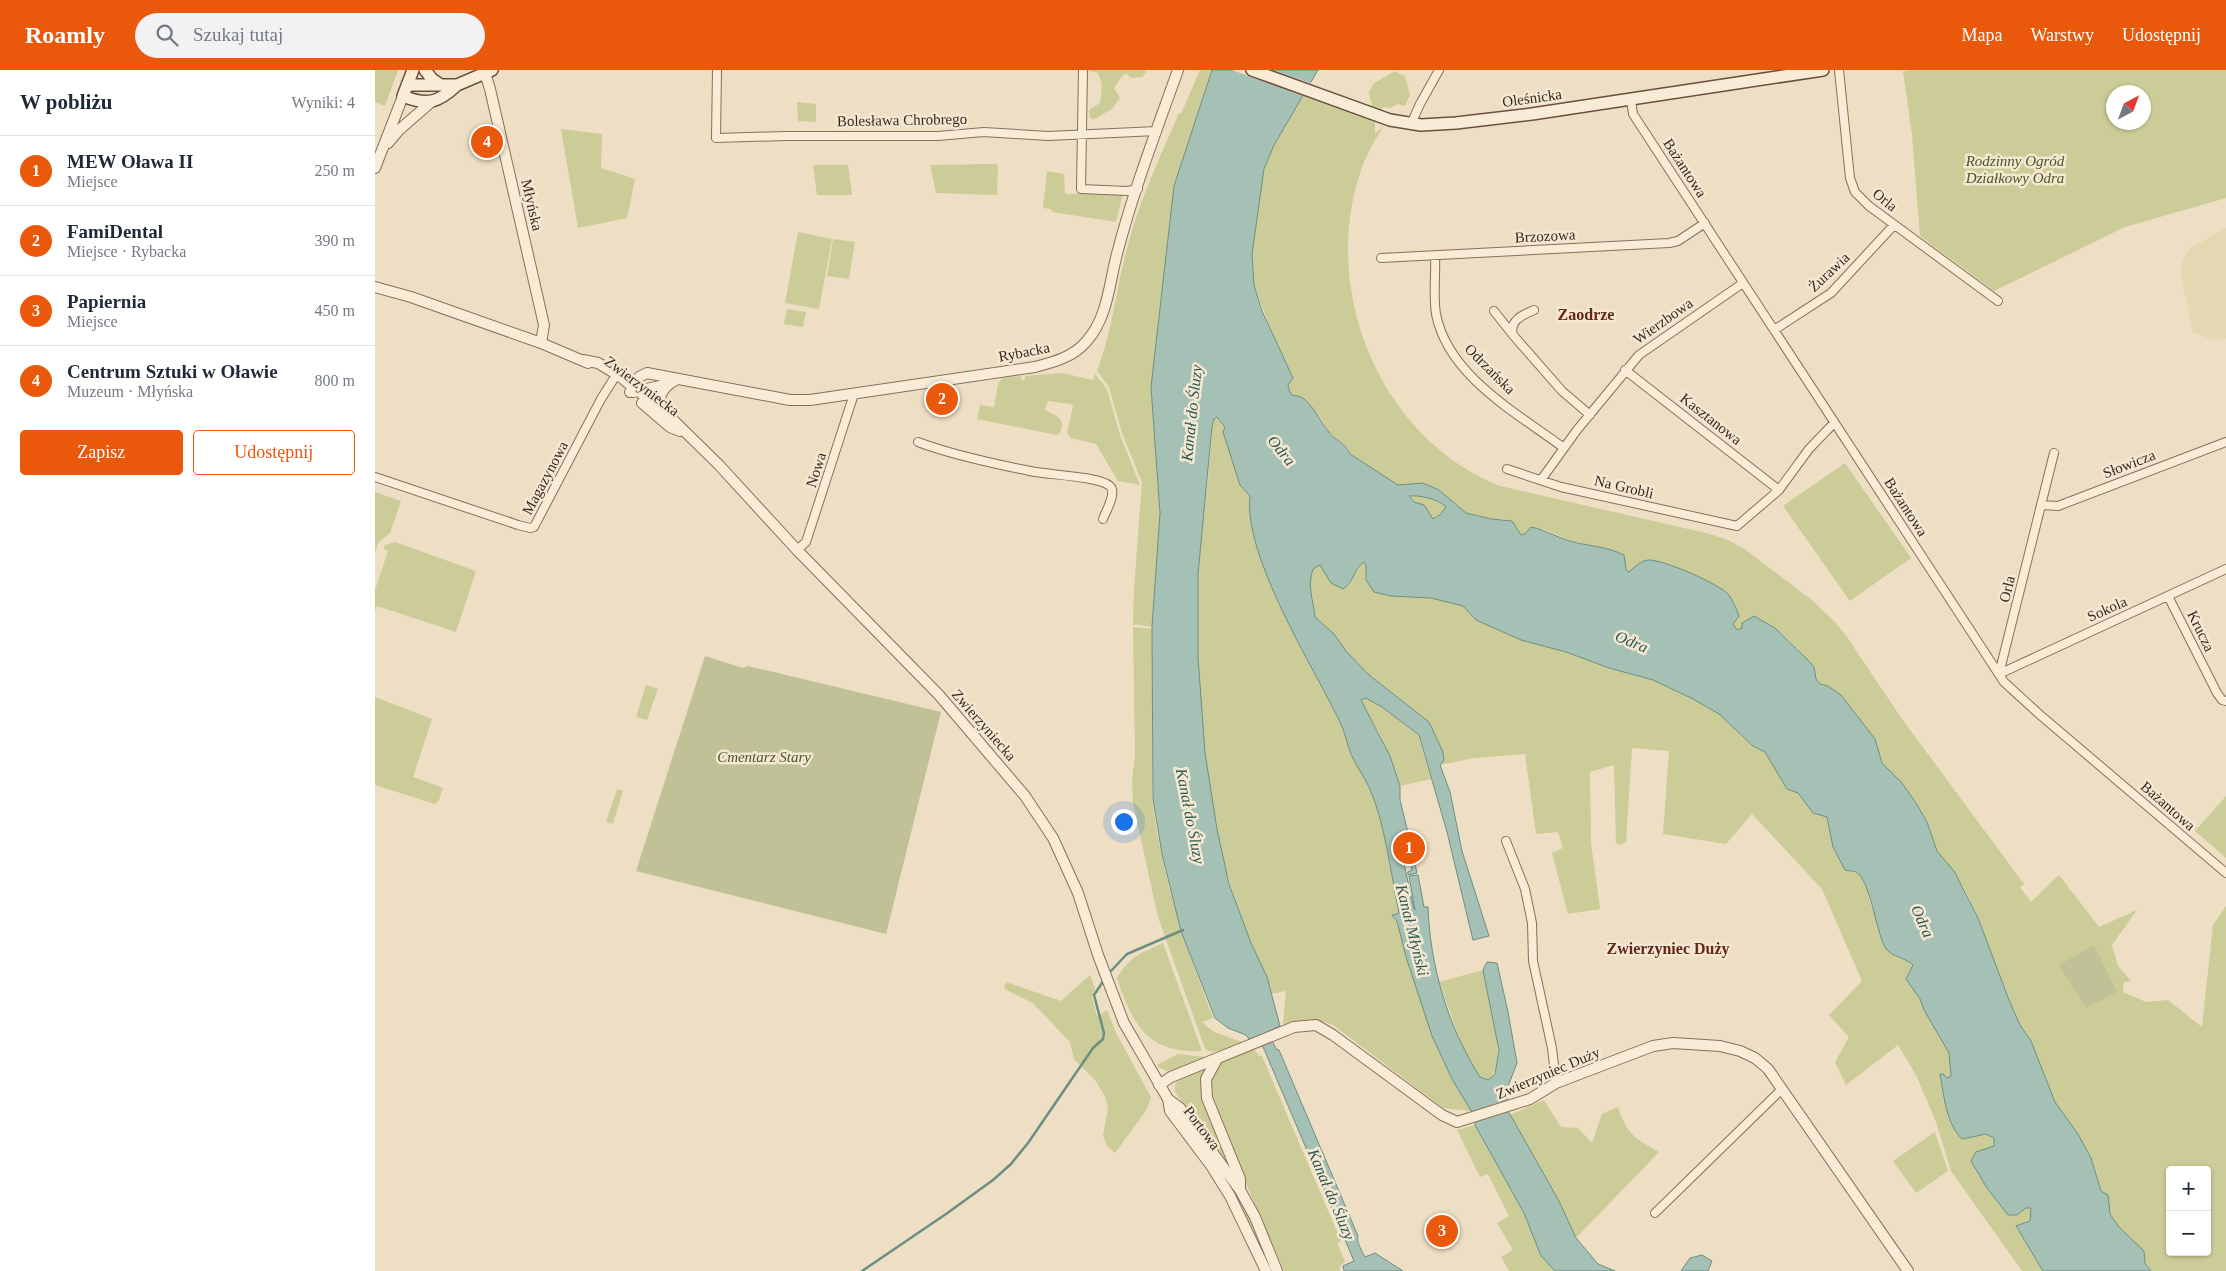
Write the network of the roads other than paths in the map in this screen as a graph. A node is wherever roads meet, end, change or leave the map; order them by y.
1 (413, 70) edge
2 (425, 70) edge
3 (717, 70) edge
4 (1083, 70) edge
5 (1178, 70) edge
6 (1252, 70) edge
7 (1439, 70) edge
8 (1823, 70) edge
9 (1839, 70) edge
10 (488, 72) edge
11 (441, 84) junction
12 (457, 85) junction
13 (405, 91) junction
14 (1631, 100) junction
15 (430, 103) junction
16 (1411, 124) junction
17 (1157, 131) junction
18 (1081, 133) junction
19 (378, 160) edge
20 (1138, 189) junction
21 (1705, 223) junction
22 (1894, 225) junction
23 (1435, 256) junction
24 (1381, 258) dead end
25 (1743, 283) junction
26 (375, 287) edge
27 (1998, 302) dead end
28 (1533, 310) dead end
29 (1494, 311) dead end
30 (1774, 330) junction
31 (1513, 335) junction
32 (541, 343) junction
33 (1625, 370) junction
34 (616, 377) junction
35 (673, 382) junction
36 (633, 390) junction
37 (854, 394) junction
38 (662, 410) junction
39 (1590, 415) junction
40 (1834, 423) junction
41 (684, 434) junction
42 (919, 442) dead end
43 (2226, 442) edge
44 (1563, 448) junction
45 (2054, 453) dead end
46 (1507, 468) dead end
47 (375, 477) edge
48 (1541, 480) junction
49 (1779, 490) junction
50 (2041, 505) junction
51 (1103, 519) dead end
52 (797, 550) junction
53 (2226, 569) edge
54 (2168, 596) junction
55 (1999, 674) junction
56 (2226, 701) edge
57 (1505, 841) dead end
58 (2226, 873) edge
59 (1217, 1059) junction
60 (1556, 1083) junction
61 (1159, 1085) junction
62 (1782, 1089) junction
63 (1168, 1099) junction
64 (1240, 1190) junction
65 (1230, 1196) junction
66 (1655, 1213) dead end
67 (1266, 1271) edge
68 (1277, 1271) edge
69 (1908, 1271) edge

1 - 13 main road
2 - 11 main road
3 - 18 street, Bolesława Chrobrego
4 - 18 street
5 - 17 street, Rybacka
6 - 16 main road, Oleśnicka
7 - 16 street
8 - 14 main road, Oleśnicka
9 - 22 street, Orla
10 - 12 main road
10 - 32 street, Młyńska
11 - 12 main road
11 - 13 main road
12 - 15 main road
13 - 15 main road
13 - 19 street
14 - 16 main road, Oleśnicka
14 - 21 street, Bażantowa
15 - 19 street
17 - 18 street, Bolesława Chrobrego
17 - 20 street, Rybacka
18 - 20 street
20 - 37 street, Rybacka
21 - 23 street, Brzozowa
21 - 25 street, Bażantowa
22 - 27 street, Orla
22 - 30 street, Żurawia
23 - 24 street, Brzozowa
23 - 44 street, Odrzańska
25 - 30 street, Bażantowa
25 - 33 street, Wierzbowa
26 - 32 street, Zwierzyniecka
28 - 31 street
29 - 31 street
30 - 40 street, Bażantowa
31 - 39 street
32 - 34 street, Zwierzyniecka
33 - 39 street, Wierzbowa
33 - 49 street, Kasztanowa
34 - 36 street, Zwierzyniecka
34 - 47 street, Magazynowa
35 - 36 street, Rybacka
35 - 36 street, Rybacka
35 - 37 street, Rybacka
35 - 38 street
36 - 38 street, Zwierzyniecka
36 - 41 street, Zwierzyniecka
37 - 52 street, Nowa
38 - 41 street, Zwierzyniecka
39 - 44 street, Wierzbowa
40 - 49 street
40 - 55 street, Bażantowa
41 - 52 street, Zwierzyniecka
42 - 51 street
43 - 50 street, Słowicza
44 - 48 street, Wierzbowa
45 - 50 street, Orla
46 - 48 street, Na Grobli
48 - 49 street, Na Grobli
50 - 55 street, Orla
52 - 61 street, Zwierzyniecka
53 - 54 street, Sokola
54 - 55 street, Sokola
54 - 56 street, Krucza
55 - 58 street, Bażantowa
57 - 60 street
59 - 60 street, Zwierzyniec Duży
59 - 61 street, Zwierzyniec Duży
59 - 64 street
60 - 62 street, Zwierzyniec Duży
61 - 63 street, Zwierzyniecka
62 - 66 street
62 - 69 street, Zwierzyniec Duży
63 - 64 street, Portowa
63 - 65 street, Portowa
64 - 65 street
64 - 68 street, Portowa
65 - 67 street, Portowa

